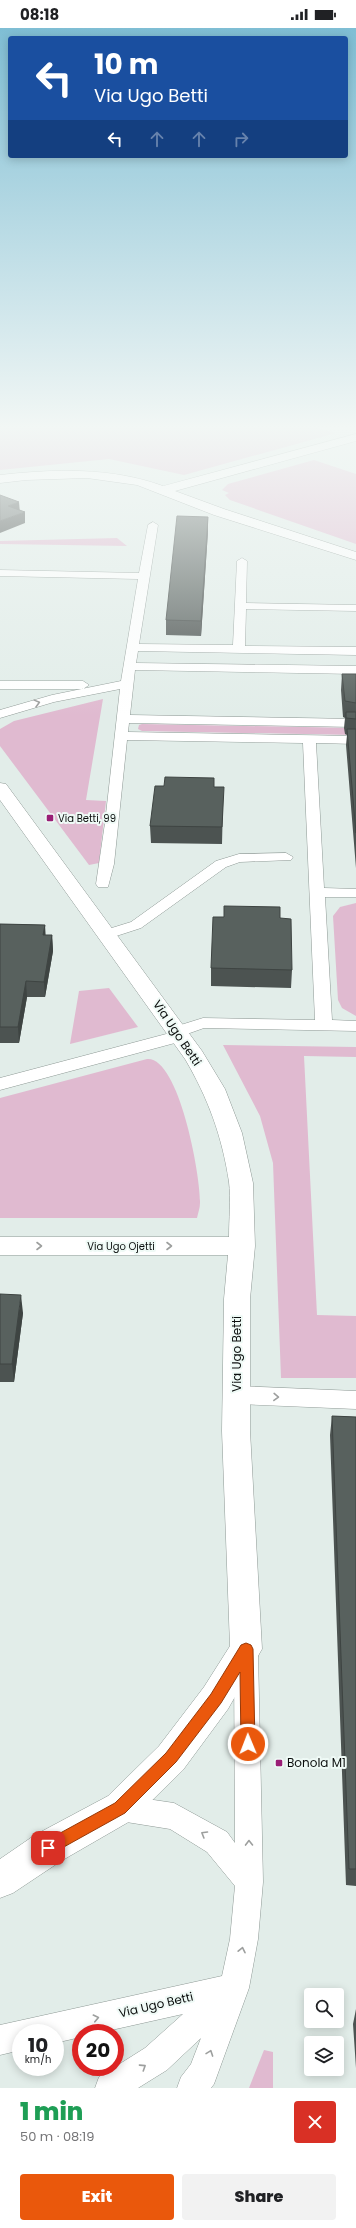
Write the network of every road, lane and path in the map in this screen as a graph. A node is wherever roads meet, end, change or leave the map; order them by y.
1 (261, 524) edge
2 (153, 525) dead end
3 (356, 556) edge
4 (242, 561) dead end
5 (0, 573) edge
6 (144, 576) junction
7 (240, 606) junction
8 (356, 608) edge
9 (132, 647) junction
10 (239, 649) junction
11 (356, 651) edge
12 (130, 666) junction
13 (356, 670) edge
14 (127, 684) junction
15 (0, 685) edge
16 (46, 685) junction
17 (0, 691) edge
18 (0, 714) edge
19 (123, 719) junction
20 (356, 723) edge
21 (121, 736) junction
22 (309, 739) junction
23 (356, 740) edge
24 (0, 788) edge
25 (286, 857) dead end
26 (103, 884) dead end
27 (317, 892) junction
28 (356, 893) edge
29 (108, 934) junction
30 (324, 1026) junction
31 (356, 1026) edge
32 (178, 1034) junction
33 (0, 1084) edge
34 (0, 1246) edge
35 (242, 1246) junction
36 (238, 1395) junction
37 (356, 1400) edge
38 (246, 1649) junction
39 (120, 1808) junction
40 (0, 1880) edge
41 (249, 1882) junction
42 (234, 1988) junction
43 (64, 2026) edge
44 (12, 2037) edge
45 (0, 2040) edge
46 (110, 2088) edge
47 (192, 2088) edge

1 - 3 street
2 - 6 lane
4 - 7 lane
5 - 6 lane
6 - 9 lane
7 - 8 lane
7 - 10 lane
9 - 10 lane
9 - 12 lane
10 - 11 lane
12 - 13 lane
12 - 14 lane
14 - 16 lane
18 -> 14 lane
14 - 19 lane
15 - 16 lane
16 - 17 lane
19 - 20 lane
19 - 21 lane
21 - 22 lane
21 - 26 lane
22 - 23 lane
22 - 27 lane
24 - 29 street, Via Ugo Betti
25 - 29 lane
27 - 28 lane
27 - 30 lane
29 - 32 street, Via Ugo Betti
30 - 31 lane
30 - 32 lane
32 - 33 lane
32 - 35 street, Via Ugo Betti
34 -> 35 street, Via Ugo Ojetti
35 - 36 street, Via Ugo Betti
36 -> 37 lane
36 - 38 street, Via Ugo Betti
38 - 39 street
41 -> 38 lane
39 - 40 street
41 -> 39 lane
42 -> 41 lane
43 -> 42 lane, Via Ugo Betti
46 -> 42 lane, Via Ugo Betti
47 -> 42 lane
44 - 45 lane

